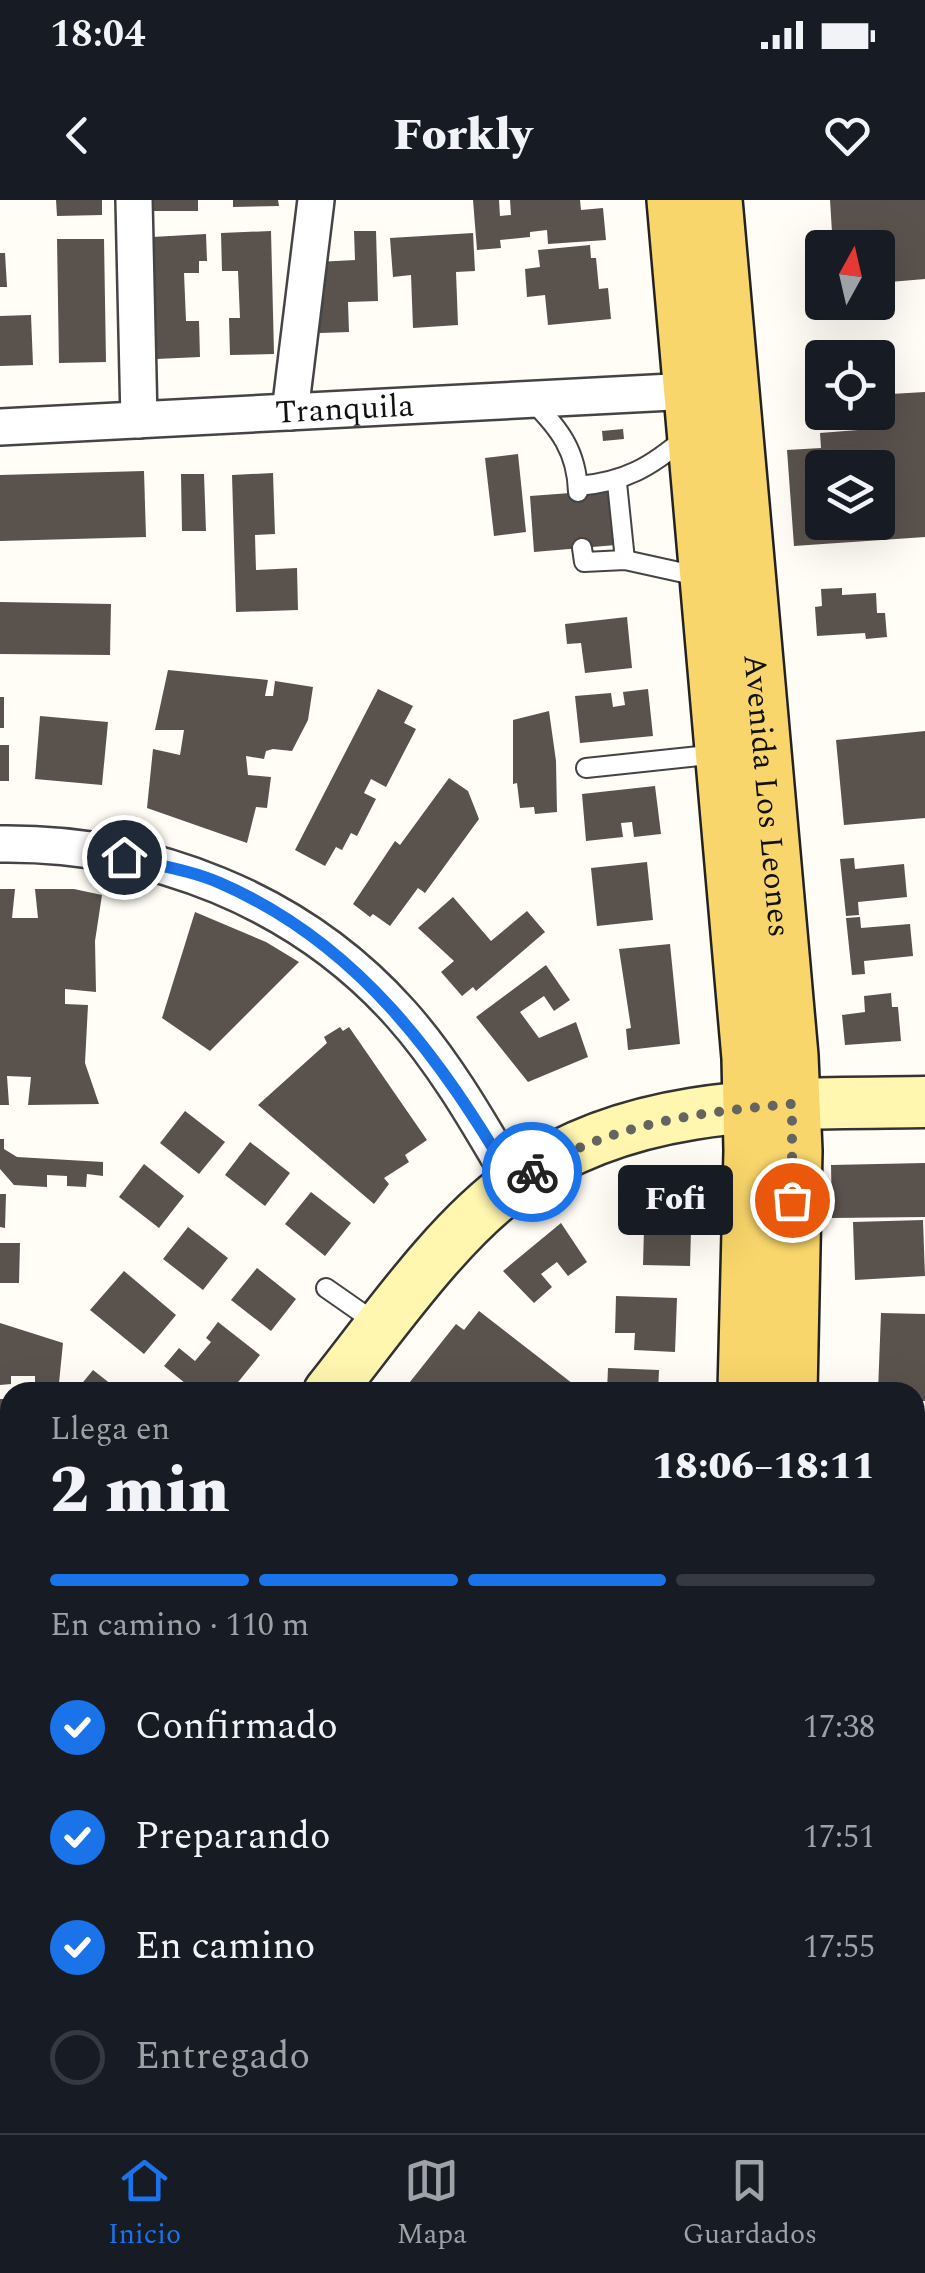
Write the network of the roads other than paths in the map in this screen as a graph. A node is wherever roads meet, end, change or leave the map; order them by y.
1 (134, 200) edge
2 (316, 200) edge
3 (675, 200) edge
4 (714, 200) edge
5 (530, 400) junction
6 (693, 410) junction
7 (290, 412) junction
8 (139, 420) junction
9 (0, 427) edge
10 (617, 483) junction
11 (582, 548) dead end
12 (625, 560) junction
13 (708, 578) junction
14 (723, 753) junction
15 (586, 768) dead end
16 (0, 844) edge
17 (925, 1102) edge
18 (772, 1106) junction
19 (514, 1183) junction
20 (326, 1288) dead end
21 (381, 1327) junction
22 (337, 1382) edge
23 (747, 1382) edge
24 (788, 1382) edge

1 - 8 street
2 - 7 street
3 - 6 main road, Avenida Los Leones
4 - 18 main road, Avenida Los Leones
5 - 6 street, Tranquila
5 - 7 street, Tranquila
5 - 10 lane
6 - 10 lane
6 - 13 main road, Avenida Los Leones
7 - 8 street, Tranquila
8 - 9 street, Tranquila
10 - 12 lane
11 - 12 lane
12 - 13 lane
13 - 14 main road, Avenida Los Leones
14 - 15 lane
14 - 18 main road, Avenida Los Leones
16 - 19 street
17 - 18 street
18 - 19 street
18 - 23 main road, Avenida Los Leones
18 - 24 main road, Avenida Los Leones
19 - 21 street
20 - 21 lane
21 - 22 street

